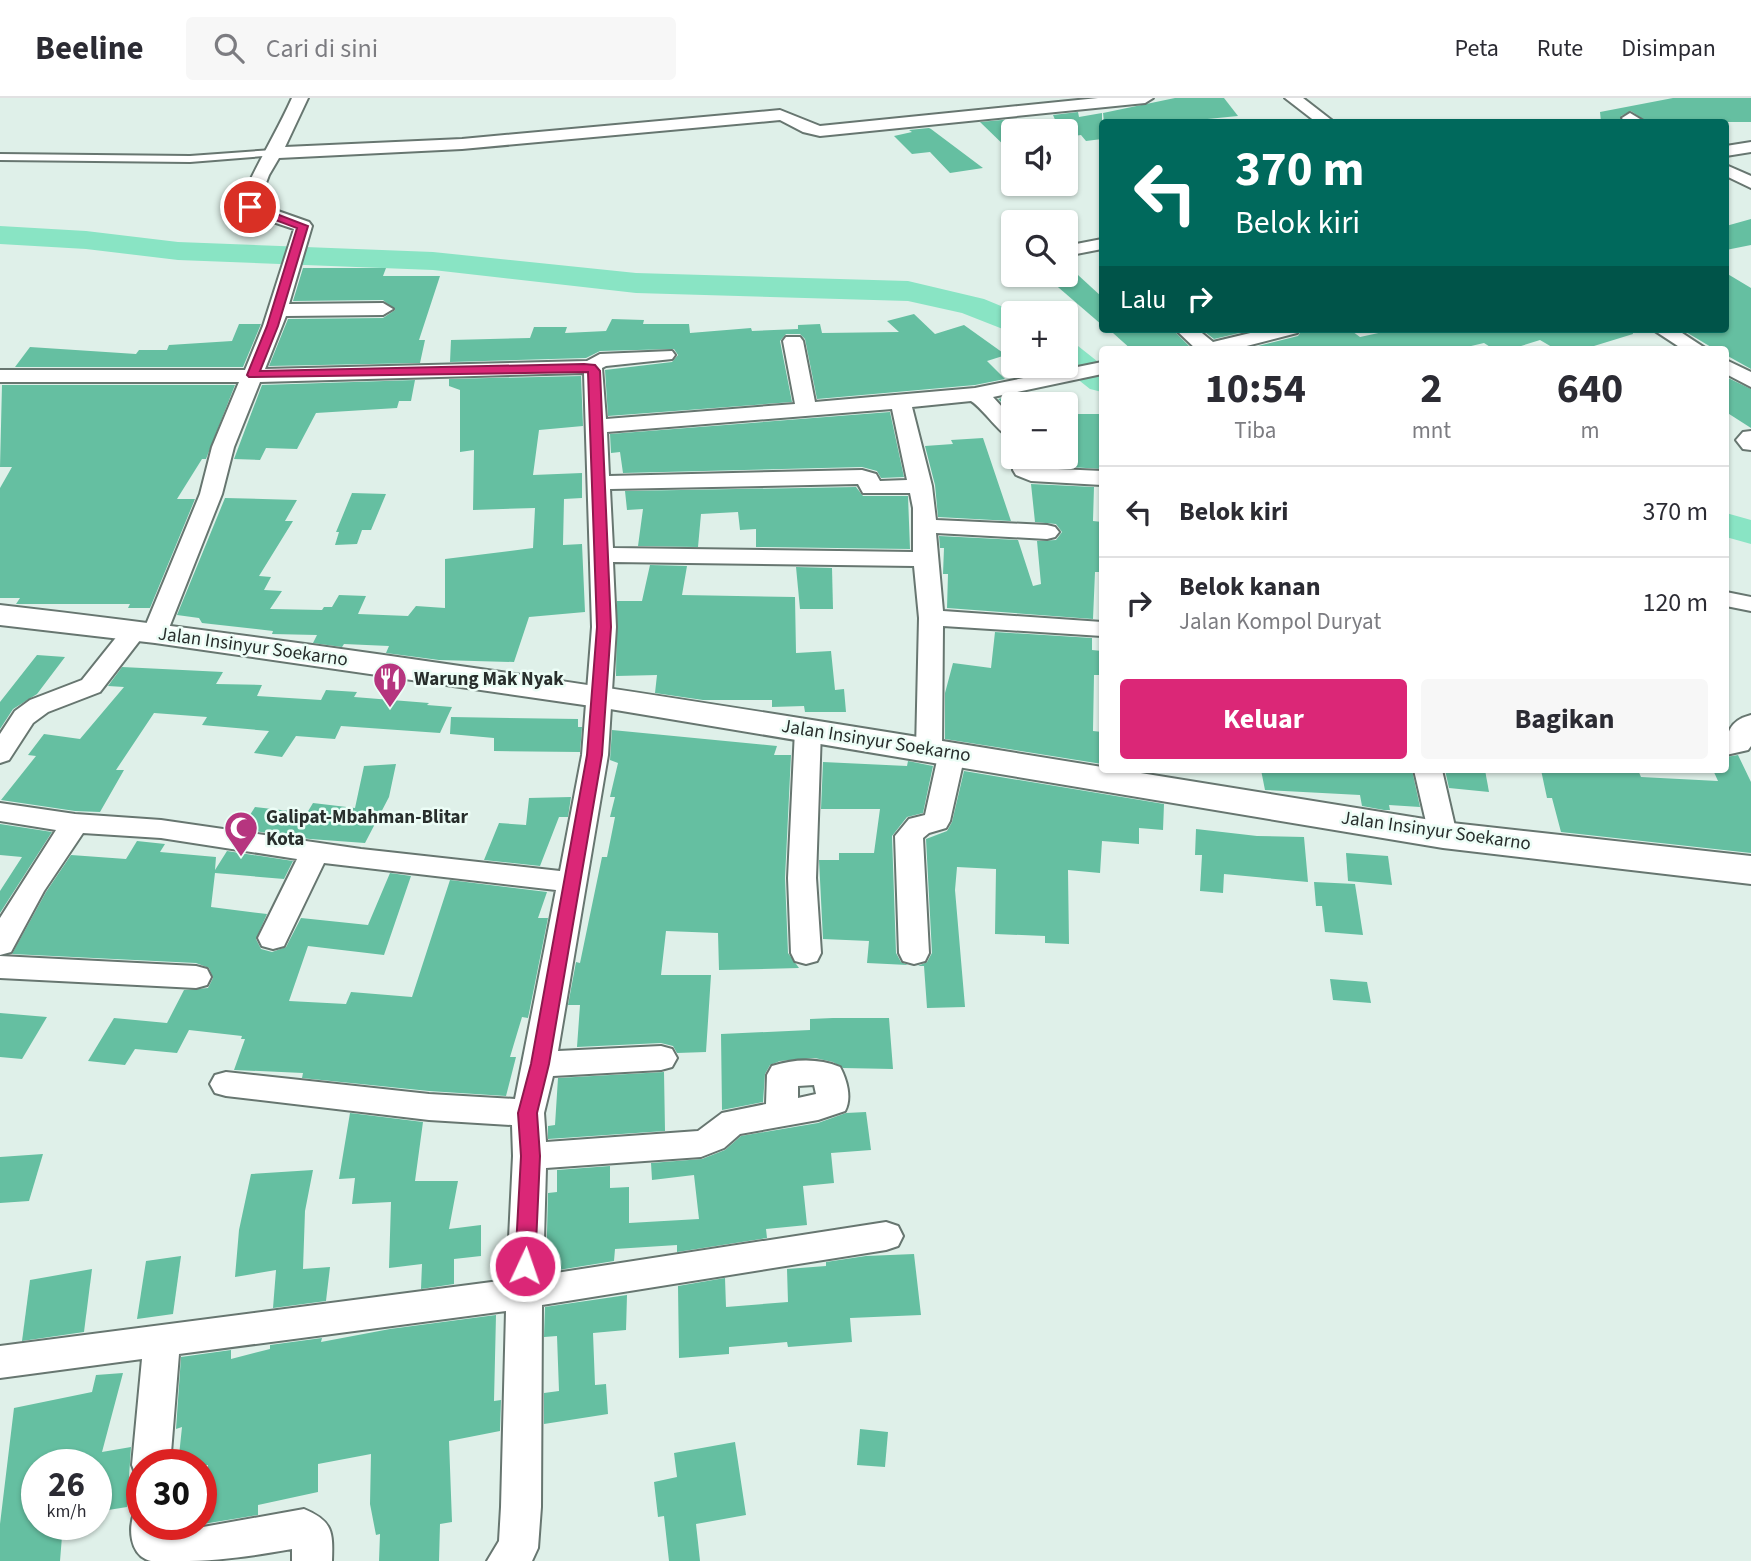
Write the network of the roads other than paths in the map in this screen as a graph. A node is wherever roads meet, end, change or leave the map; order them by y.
1 (300, 98) edge
2 (1145, 98) edge
3 (1297, 102) edge
4 (1322, 119) edge
5 (1751, 147) edge
6 (1729, 151) edge
7 (273, 153) junction
8 (0, 157) edge
9 (1729, 172) edge
10 (1751, 183) edge
11 (383, 309) dead end
12 (277, 310) junction
13 (1190, 333) edge
14 (1275, 333) edge
15 (1669, 333) edge
16 (793, 341) dead end
17 (1204, 346) edge
18 (1224, 346) edge
19 (1691, 346) edge
20 (665, 355) dead end
21 (591, 368) junction
22 (1729, 368) edge
23 (1099, 369) edge
24 (253, 375) junction
25 (0, 376) edge
26 (1751, 381) edge
27 (975, 394) junction
28 (901, 403) junction
29 (806, 408) junction
30 (1001, 416) edge
31 (598, 426) junction
32 (1751, 437) edge
33 (1751, 444) edge
34 (1024, 469) edge
35 (1099, 478) edge
36 (598, 484) junction
37 (921, 486) junction
38 (925, 526) junction
39 (1047, 532) dead end
40 (601, 555) junction
41 (925, 559) junction
42 (1729, 600) edge
43 (1751, 604) edge
44 (0, 615) edge
45 (931, 618) junction
46 (1099, 629) edge
47 (145, 631) junction
48 (598, 696) junction
49 (1751, 723) edge
50 (808, 730) junction
51 (1729, 746) edge
52 (940, 752) junction
53 (0, 754) edge
54 (1429, 773) edge
55 (0, 812) edge
56 (75, 823) junction
57 (1443, 835) junction
58 (315, 852) junction
59 (1751, 870) edge
60 (571, 883) junction
61 (273, 938) dead end
62 (0, 944) edge
63 (806, 953) dead end
64 (914, 953) dead end
65 (0, 967) edge
66 (196, 977) dead end
67 (661, 1058) dead end
68 (540, 1064) junction
69 (226, 1084) dead end
70 (784, 1111) dead end
71 (528, 1113) junction
72 (530, 1156) junction
73 (886, 1236) dead end
74 (524, 1293) junction
75 (162, 1341) junction
76 (0, 1362) edge
77 (0, 1368) edge
78 (152, 1449) edge
79 (154, 1540) edge
80 (312, 1561) edge
81 (507, 1561) edge

1 - 7 street
2 - 7 street
3 - 4 street
5 - 6 street
7 - 8 lane
7 - 12 street
9 - 10 street
11 - 12 street
12 - 24 street
13 - 17 street
14 - 18 street
15 - 19 street
16 - 29 street
20 - 21 street
21 - 24 street
21 - 31 street
22 - 26 street
23 - 27 street
24 - 25 street
24 - 47 street
27 - 28 street
27 - 30 street
28 - 29 street
28 - 37 street
29 - 31 street
31 - 36 street
32 - 33 street
34 - 35 street
36 - 37 street
36 - 40 street
37 - 38 street
38 - 39 street
38 - 41 street
40 - 41 street
40 - 48 street
41 - 45 street
42 - 43 street
44 - 47 main road, Jalan Insinyur Soekarno
45 - 46 street
45 - 52 street
47 - 48 main road, Jalan Insinyur Soekarno
47 - 53 street
48 - 50 main road, Jalan Insinyur Soekarno
48 - 60 street
49 - 51 street
50 - 52 main road, Jalan Insinyur Soekarno
50 - 63 street
52 - 57 main road, Jalan Insinyur Soekarno
52 - 64 street
54 - 57 street
55 - 56 street
56 - 58 street
56 - 62 street
57 - 59 main road, Jalan Insinyur Soekarno
58 - 60 street
58 - 61 street
60 - 68 street
65 - 66 street
67 - 68 street
68 - 71 street
69 - 71 street
70 - 72 street
71 - 72 street
72 - 74 street
73 - 74 street
74 - 75 street
74 - 81 street
75 - 76 street
75 - 78 street
76 - 77 street
79 - 80 street

